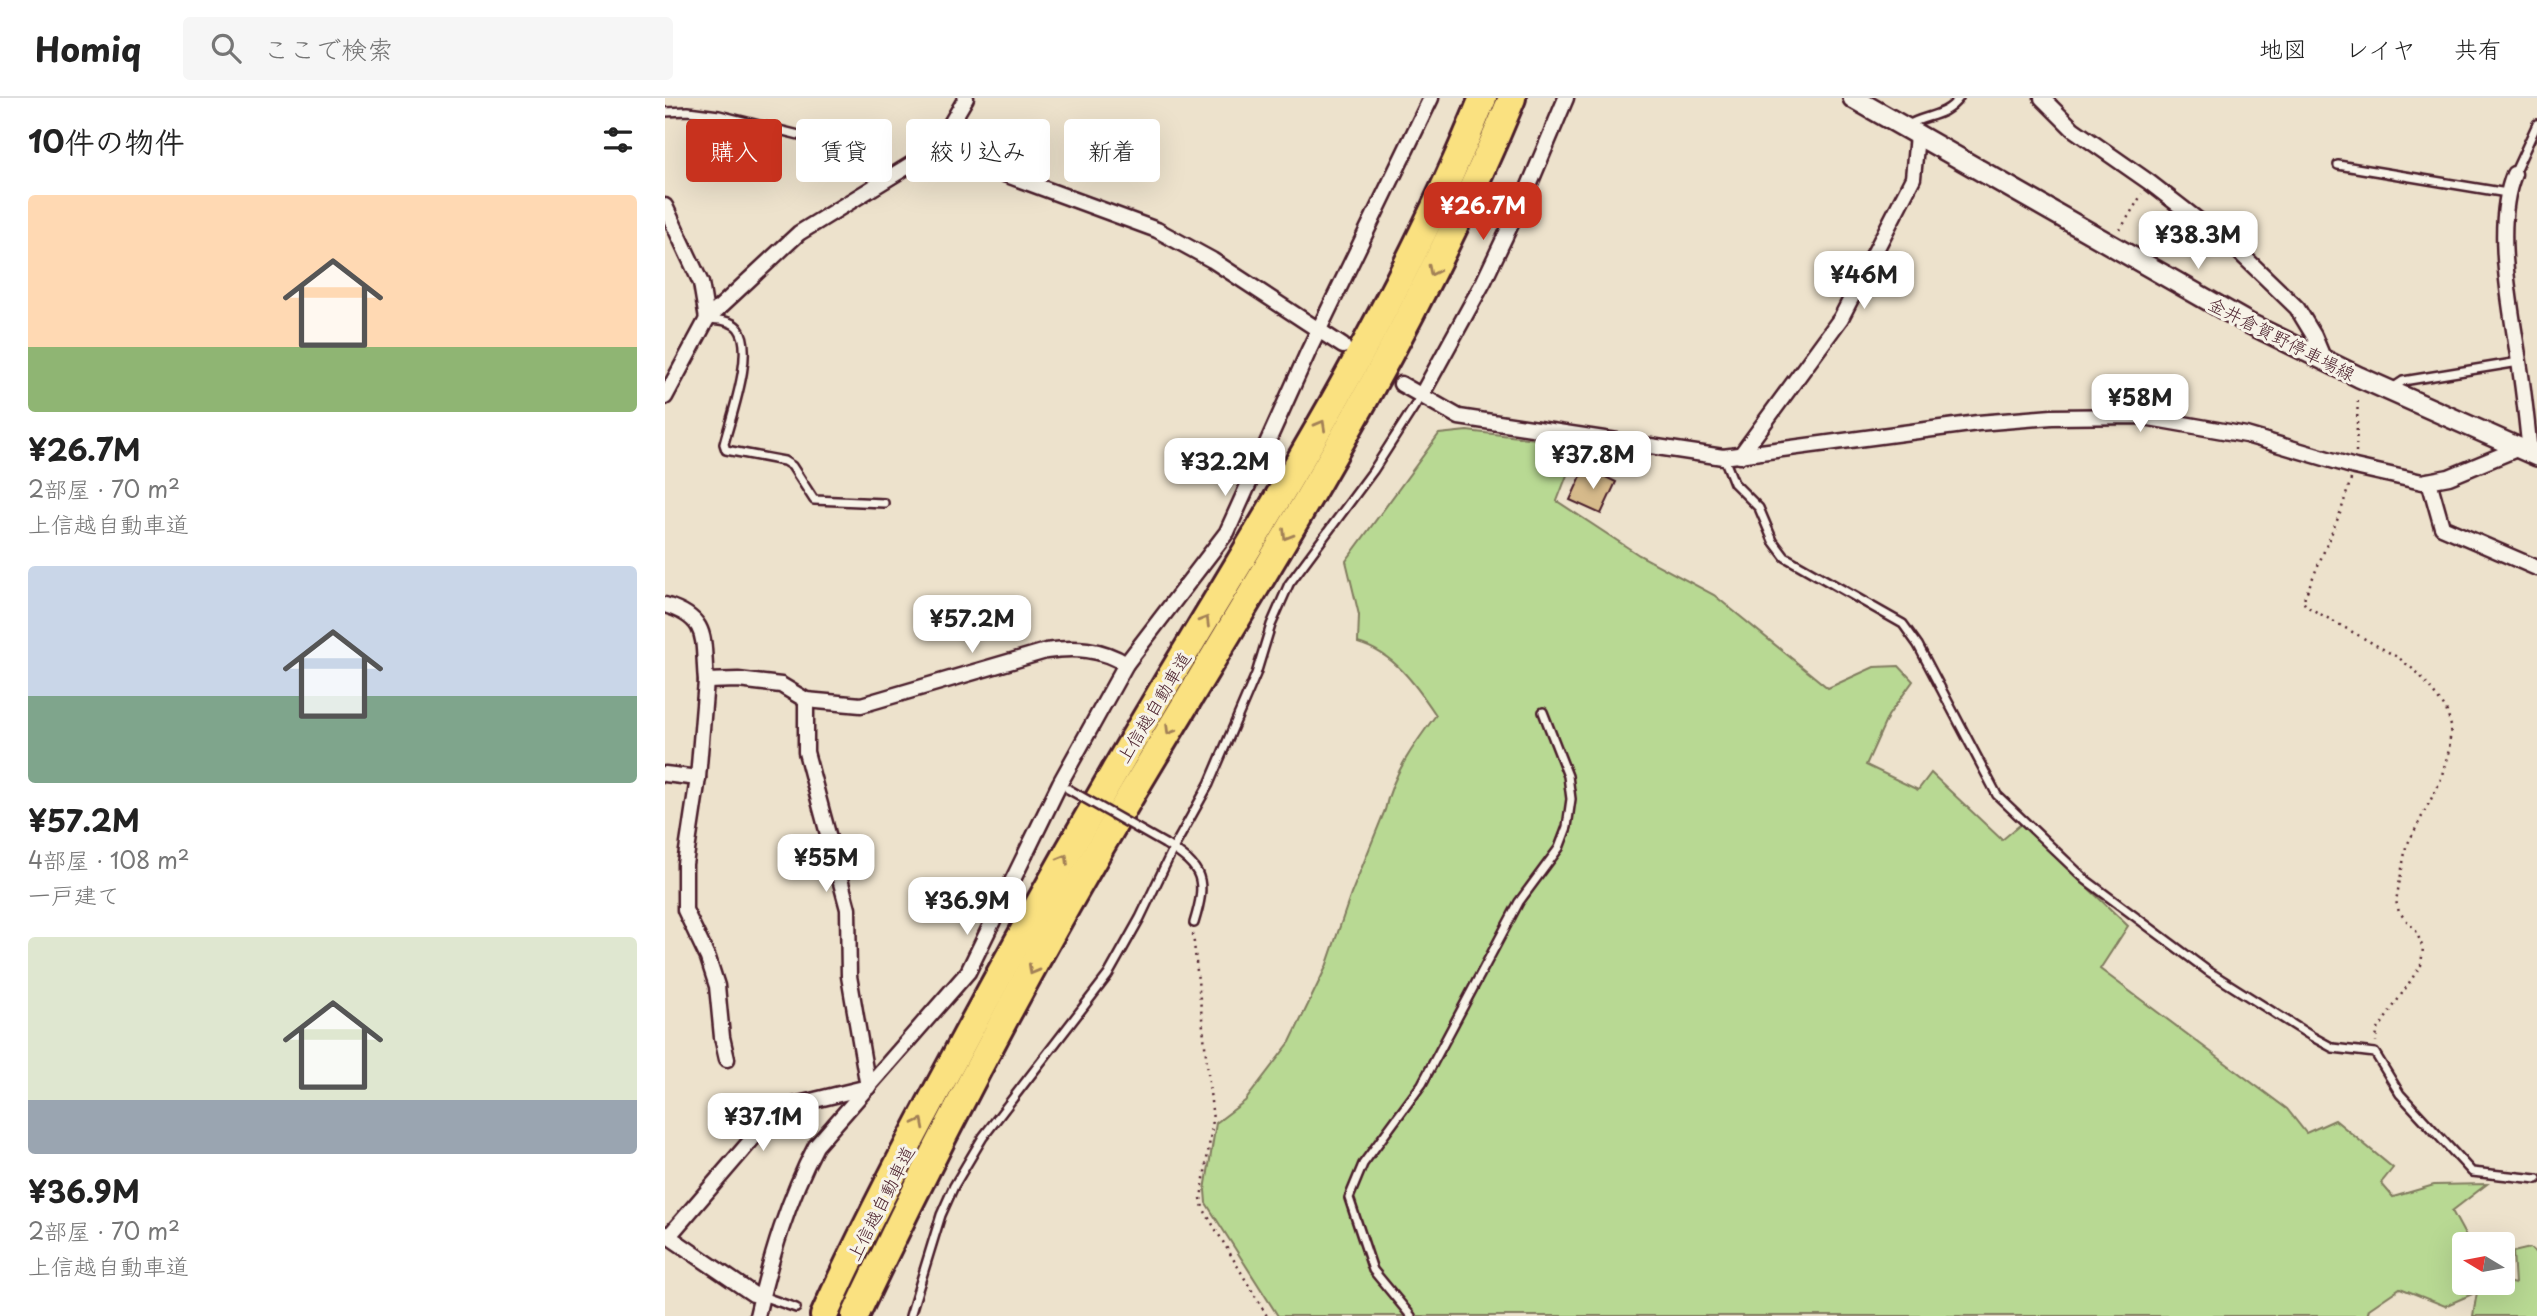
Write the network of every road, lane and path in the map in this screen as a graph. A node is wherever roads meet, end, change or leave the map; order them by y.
1 (966, 98) edge
2 (1431, 98) edge
3 (1483, 98) edge
4 (1512, 98) edge
5 (1566, 98) edge
6 (1853, 98) edge
7 (1959, 98) edge
8 (2042, 98) edge
9 (665, 112) edge
10 (954, 119) edge
11 (2537, 124) edge
12 (1910, 131) junction
13 (796, 134) edge
14 (2338, 165) dead end
15 (2514, 174) joint
16 (882, 182) edge
17 (1026, 182) edge
18 (2149, 182) junction
19 (2507, 193) junction
20 (665, 206) edge
21 (2111, 245) junction
22 (707, 319) junction
23 (1319, 330) junction
24 (1343, 346) dead end
25 (2323, 360) junction
26 (2520, 362) junction
27 (2359, 377) junction
28 (1401, 384) dead end
29 (2388, 390) junction
30 (1421, 396) junction
31 (665, 397) edge
32 (2529, 452) edge
33 (1740, 456) junction
34 (1723, 457) junction
35 (2355, 467) junction
36 (2429, 481) junction
37 (884, 503) dead end
38 (2537, 568) edge
39 (665, 605) edge
40 (1126, 664) junction
41 (706, 681) junction
42 (806, 701) junction
43 (1543, 712) dead end
44 (665, 774) edge
45 (698, 778) junction
46 (1064, 786) junction
47 (1169, 847) junction
48 (1194, 923) joint
49 (2375, 1053) junction
50 (727, 1059) dead end
51 (868, 1087) junction
52 (2537, 1179) edge
53 (667, 1236) edge
54 (762, 1296) junction
55 (796, 1308) dead end
56 (757, 1316) edge
57 (824, 1316) edge
58 (855, 1316) edge
59 (910, 1316) edge
60 (1267, 1316) edge
61 (1411, 1316) edge

1 - 10 street
2 - 23 street
57 -> 3 highway, 上信越自動車道
4 -> 58 highway, 上信越自動車道
5 - 30 street
6 - 12 main road, 金井倉賀野停車場線
7 - 12 lane
8 - 18 street
9 - 13 lane
11 - 15 lane
12 - 21 main road, 金井倉賀野停車場線
12 - 33 street
14 - 19 lane
15 - 19 street
16 - 22 street
17 - 23 street
18 - 21 path
18 - 25 street
19 - 26 street
20 - 22 street
21 - 25 main road, 金井倉賀野停車場線
22 - 31 street
22 - 37 lane
23 - 24 street
23 - 40 street
25 - 27 main road, 金井倉賀野停車場線
26 - 29 lane
26 - 32 street
27 - 29 main road, 金井倉賀野停車場線
27 - 35 path
28 - 30 street
29 - 32 main road, 金井倉賀野停車場線
30 - 34 street
30 - 47 lane
32 - 36 street
33 - 34 street
33 - 35 street
34 - 49 lane
35 - 36 street
35 - 49 path
36 - 38 street
39 - 41 street
40 - 42 street
40 - 46 street
41 - 42 street
41 - 45 street
42 - 51 street
43 - 61 lane
44 - 45 street
45 - 50 street
46 - 47 lane, bridge
46 - 51 street
47 - 48 lane
47 - 59 lane
48 - 60 path
49 - 52 lane
51 - 53 street
51 - 54 street
53 - 54 street
54 - 55 lane
54 - 56 street

